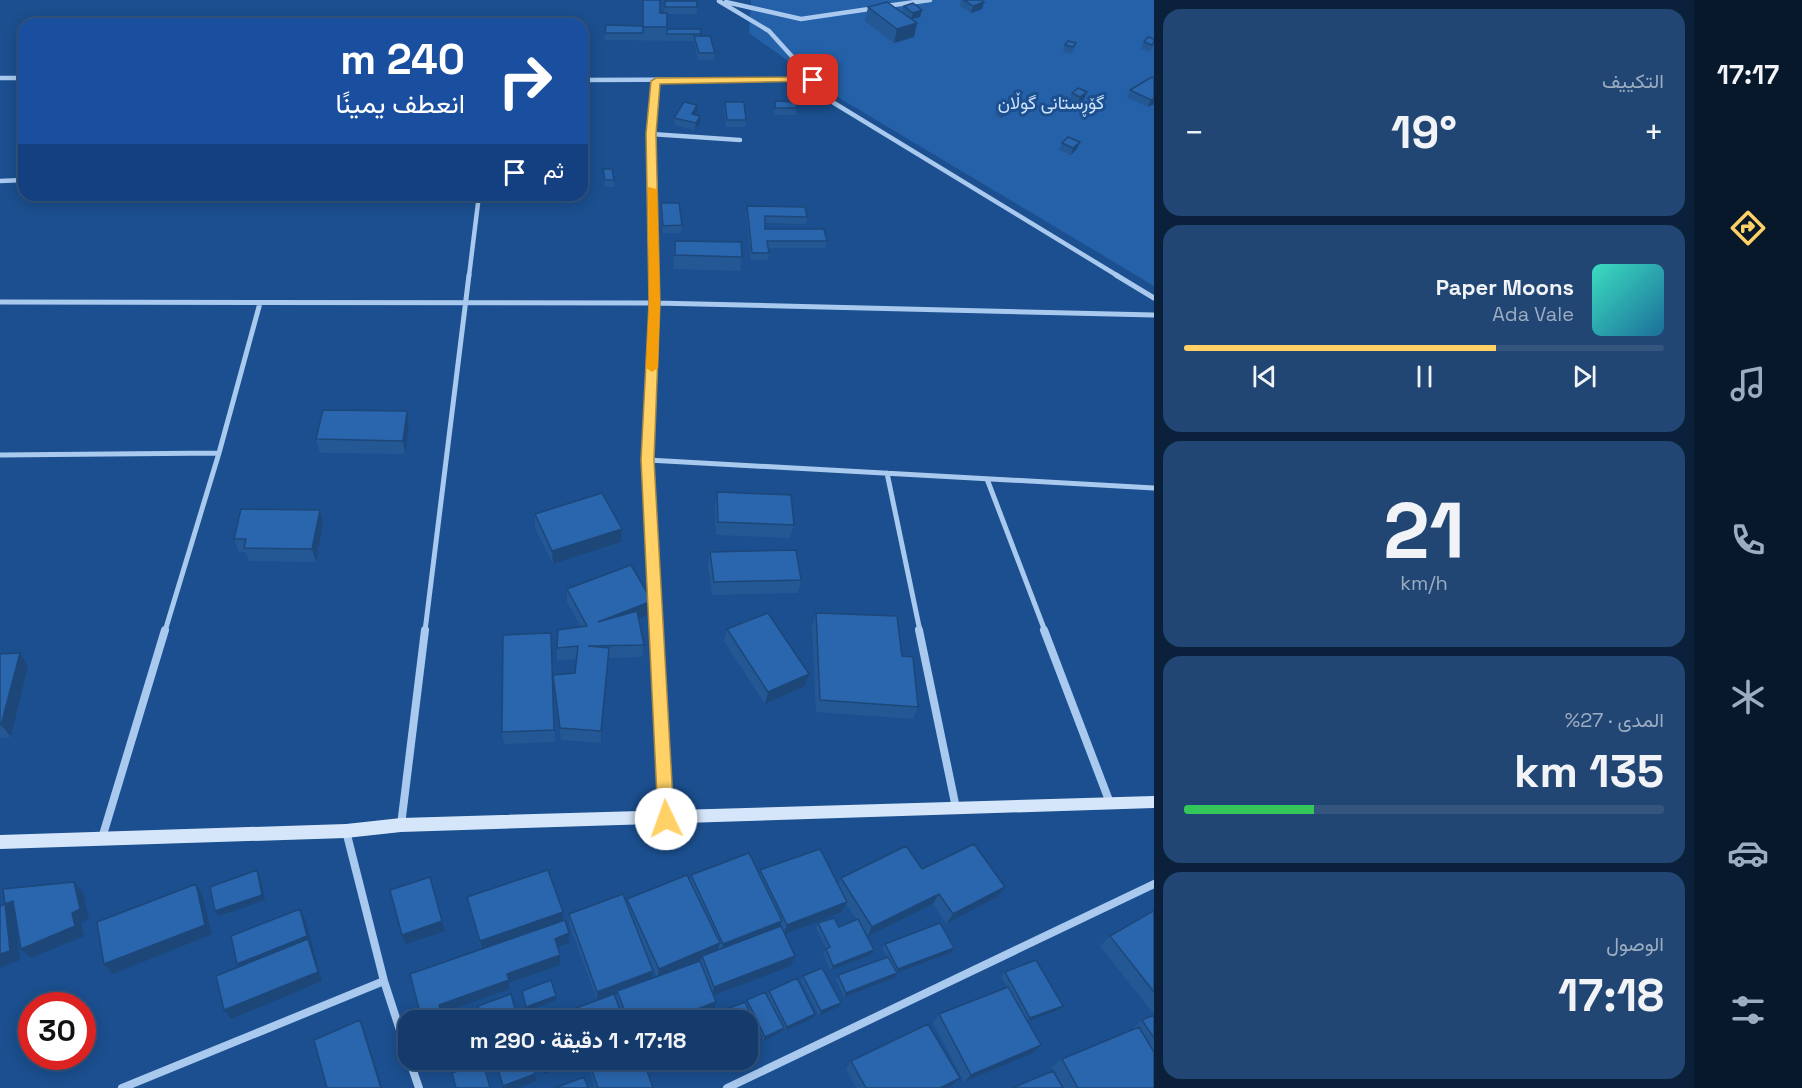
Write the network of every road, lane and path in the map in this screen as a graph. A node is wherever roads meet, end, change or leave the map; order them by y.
1 (718, 0) edge
2 (930, 0) edge
3 (0, 78) edge
4 (18, 78) edge
5 (588, 80) edge
6 (813, 80) junction
7 (656, 81) junction
8 (651, 134) junction
9 (740, 140) dead end
10 (18, 180) edge
11 (0, 181) edge
12 (478, 201) edge
13 (1154, 298) edge
14 (0, 302) edge
15 (260, 303) junction
16 (466, 303) junction
17 (655, 303) junction
18 (1154, 315) edge
19 (219, 453) junction
20 (0, 455) edge
21 (648, 460) junction
22 (887, 473) junction
23 (987, 479) junction
24 (1154, 488) edge
25 (1154, 802) edge
26 (1110, 803) junction
27 (956, 809) junction
28 (666, 819) junction
29 (401, 825) junction
30 (346, 831) junction
31 (102, 839) junction
32 (0, 842) edge
33 (1154, 884) edge
34 (384, 981) junction
35 (398, 1024) edge
36 (413, 1070) edge
37 (122, 1088) edge
38 (419, 1088) edge
39 (727, 1088) edge

1 - 2 street
1 - 6 street
3 - 4 street
5 - 7 street
6 - 7 street
6 - 13 street
7 - 8 street
8 - 9 street
8 - 17 street
10 - 11 street
12 - 16 street
14 - 15 street
15 - 16 street
15 - 19 street
16 - 17 street
16 - 29 street
17 - 18 street
17 - 21 street
19 - 20 street
19 - 31 street
21 - 22 street
21 - 28 street
22 - 23 street
22 - 27 street
23 - 24 street
23 - 26 street
25 - 26 street
26 - 27 street
27 - 28 street
28 - 29 street
29 - 30 street
30 - 31 street
30 - 34 street
31 - 32 street
33 - 39 street
34 - 35 street
34 - 37 street
36 - 38 street

